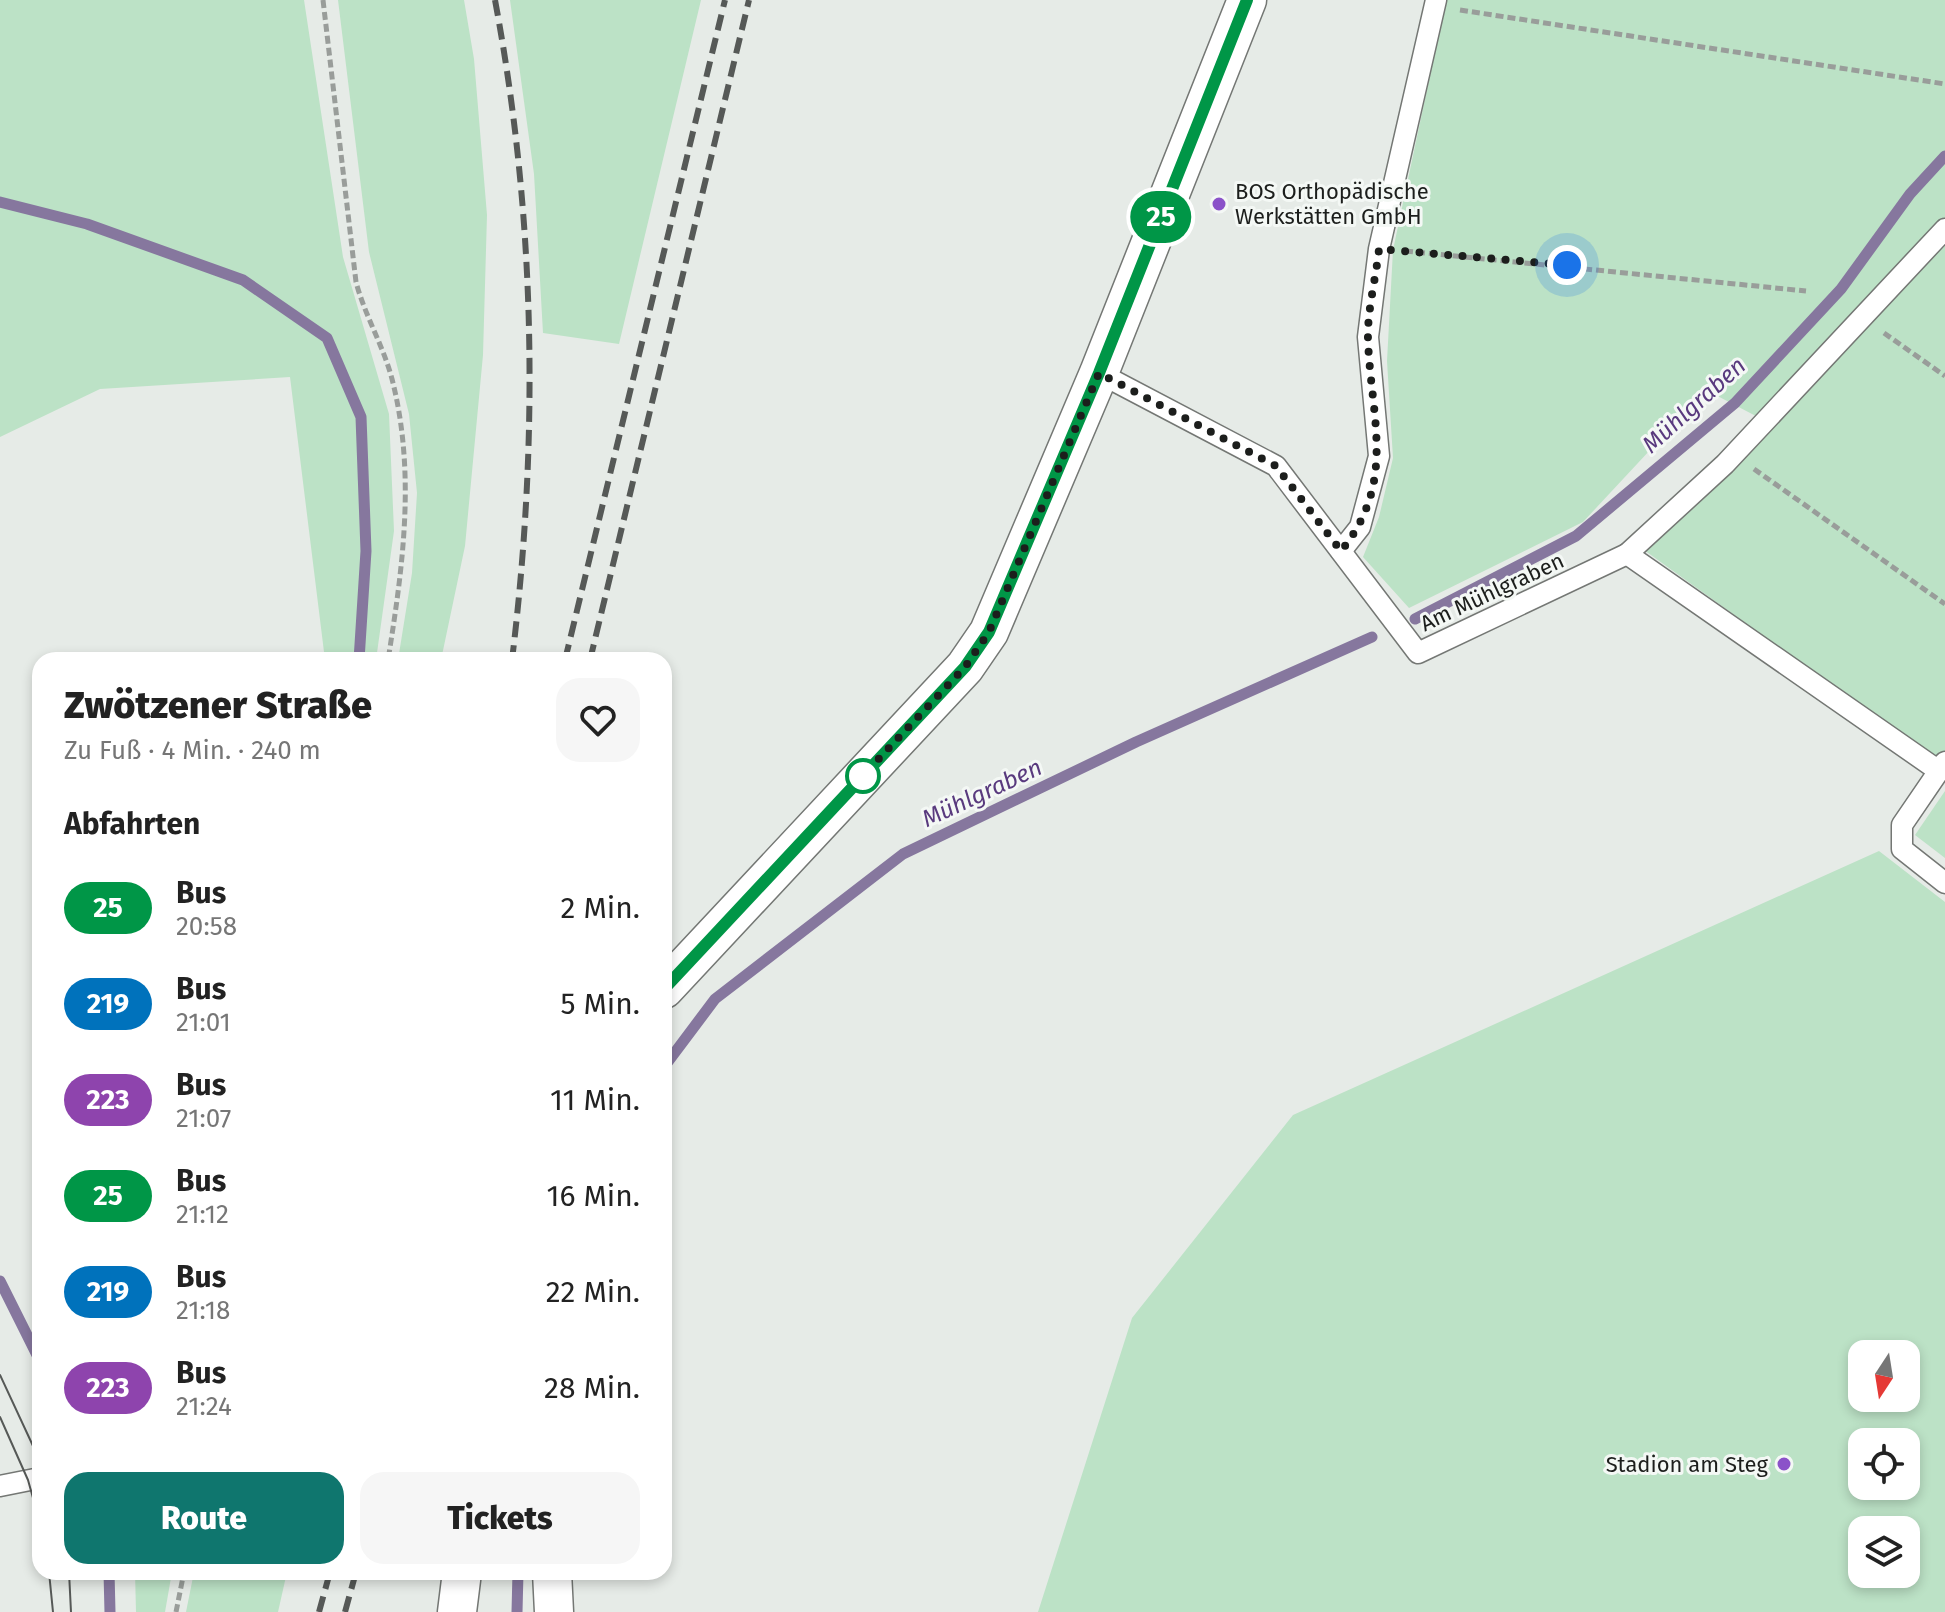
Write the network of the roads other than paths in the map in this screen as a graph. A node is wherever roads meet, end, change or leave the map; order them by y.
1 (1247, 0) edge
2 (1435, 3) edge
3 (1945, 229) edge
4 (1099, 373) junction
5 (1341, 551) junction
6 (1627, 554) junction
7 (1942, 767) edge
8 (1945, 883) edge
9 (672, 980) edge
10 (32, 1480) edge
11 (0, 1486) edge
12 (461, 1580) edge
13 (552, 1580) edge
14 (457, 1612) edge
15 (554, 1612) edge

1 - 4 street
2 - 5 lane
3 - 6 lane
4 - 5 lane, Am Mühlgraben
4 - 9 street
5 - 6 lane, Am Mühlgraben
6 - 7 lane
7 - 8 lane
10 - 11 lane
12 - 14 street
13 - 15 street

